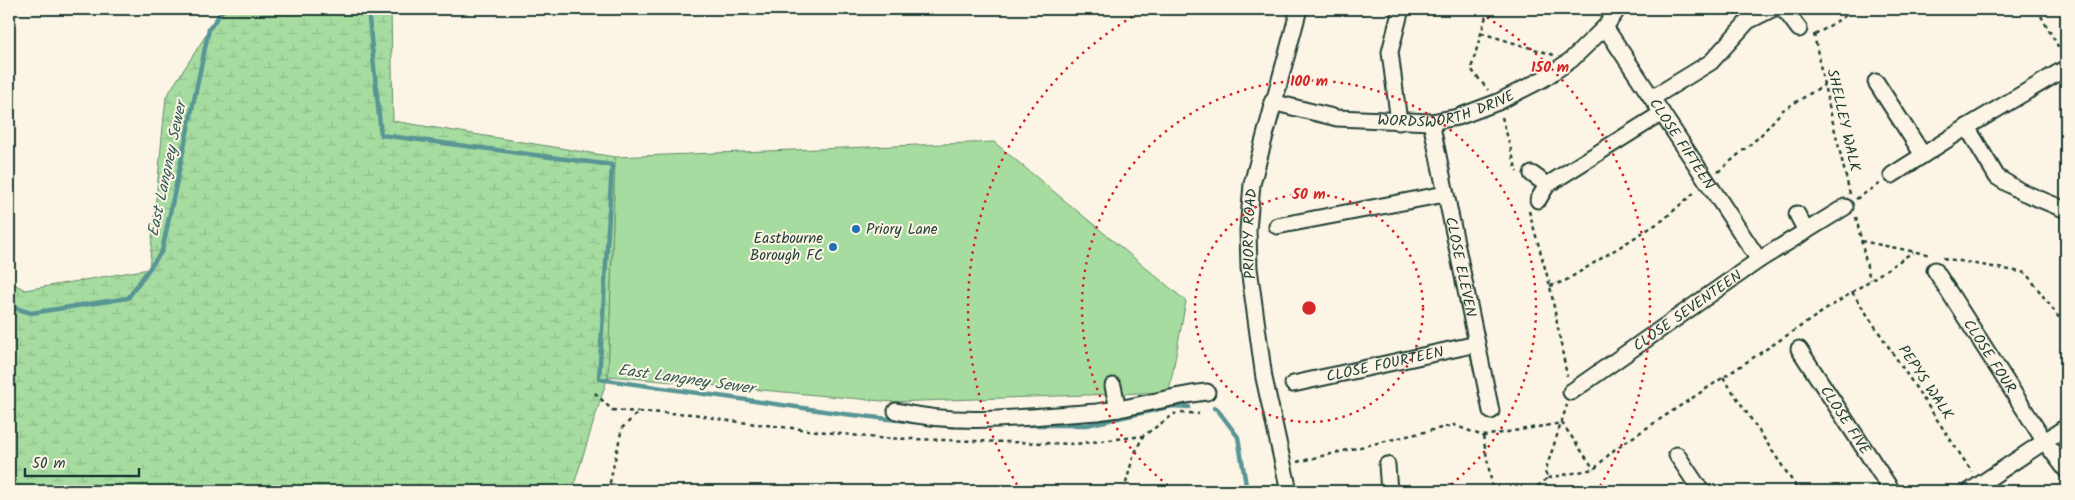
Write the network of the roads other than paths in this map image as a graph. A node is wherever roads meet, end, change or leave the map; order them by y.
1 (1299, 9) edge
2 (1401, 9) edge
3 (1618, 9) edge
4 (1772, 9) edge
5 (1780, 9) edge
6 (1750, 14) edge
7 (1605, 27) junction
8 (1804, 29) road end
9 (2066, 68) edge
10 (1876, 82) dead end
11 (1652, 98) junction
12 (1272, 102) junction
13 (1662, 113) junction
14 (1399, 122) junction
15 (1431, 122) junction
16 (1967, 127) junction
17 (1923, 155) junction
18 (1525, 175) road end
19 (1892, 175) road end
20 (1546, 185) junction
21 (1445, 194) junction
22 (1532, 202) road end
23 (1849, 204) road end
24 (2066, 210) edge
25 (1797, 214) dead end
26 (1277, 226) dead end
27 (1806, 231) junction
28 (1759, 260) junction
29 (1936, 261) road end
30 (1477, 344) junction
31 (1799, 349) dead end
32 (1293, 384) dead end
33 (1114, 386) dead end
34 (1207, 392) dead end
35 (1571, 392) road end
36 (1118, 409) junction
37 (896, 411) dead end
38 (1491, 411) dead end
39 (2066, 427) edge
40 (2045, 442) junction
41 (1677, 455) dead end
42 (1387, 465) dead end
43 (2066, 470) edge
44 (1975, 488) edge
45 (1289, 491) edge
46 (1389, 491) edge
47 (1701, 491) edge
48 (1892, 491) edge

1 - 12 street, PRIORY ROAD
2 - 14 street
3 - 7 street, WORDSWORTH DRIVE
4 - 6 street
5 - 8 street
6 - 11 street
7 - 11 street, CLOSE FIFTEEN
7 - 15 street, WORDSWORTH DRIVE
9 - 16 street
10 - 17 street
11 - 13 street, CLOSE FIFTEEN
12 - 14 street, WORDSWORTH DRIVE
12 - 45 street, PRIORY ROAD
13 - 20 street
13 - 28 street, CLOSE FIFTEEN
14 - 15 street, WORDSWORTH DRIVE
15 - 21 street, CLOSE ELEVEN
16 - 17 street
16 - 24 street
17 - 19 street
18 - 20 street
20 - 22 street
21 - 26 street
21 - 30 street, CLOSE ELEVEN
23 - 27 street, CLOSE SEVENTEEN
25 - 27 street
27 - 28 street, CLOSE SEVENTEEN
28 - 35 street, CLOSE SEVENTEEN
29 - 40 street, CLOSE FOUR
30 - 32 street, CLOSE FOURTEEN
30 - 38 street, CLOSE ELEVEN
31 - 48 street, CLOSE FIVE
33 - 36 street
34 - 36 street
36 - 37 street
39 - 40 street
40 - 43 street, CLOSE FOUR
40 - 44 street
41 - 47 street
42 - 46 street

